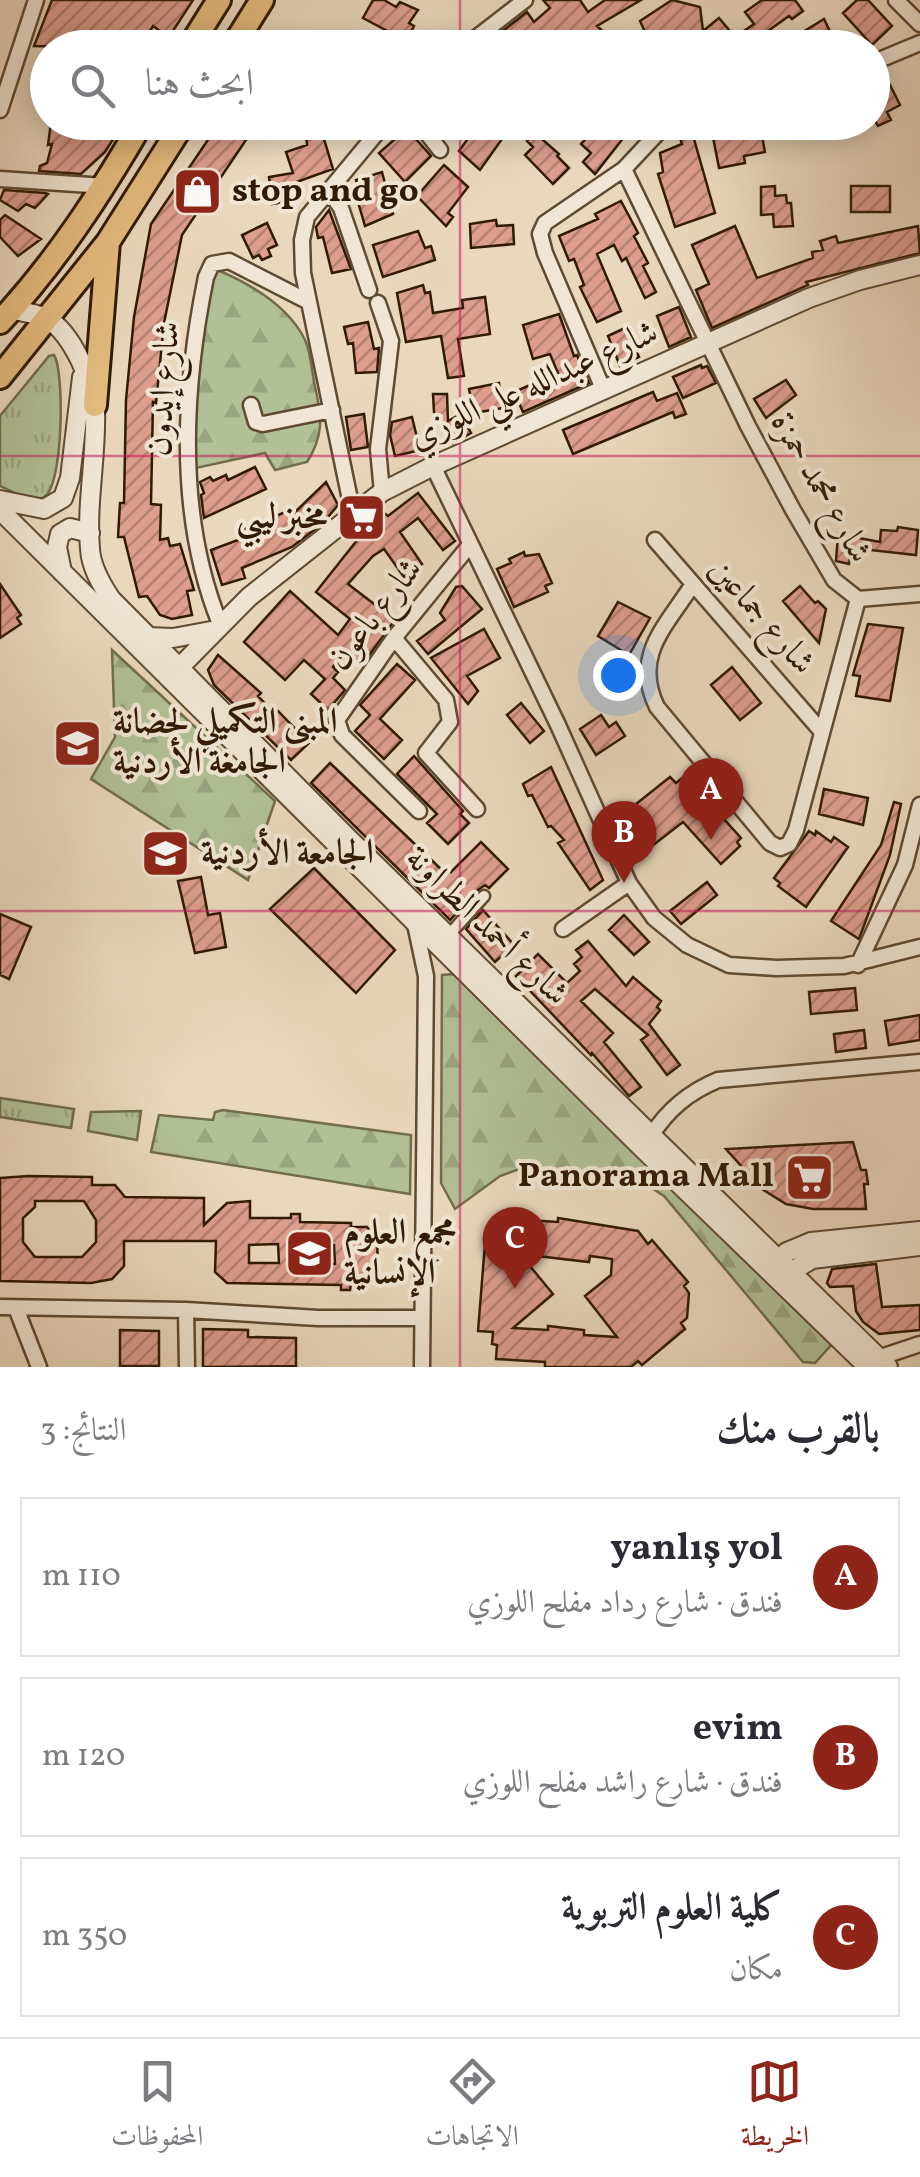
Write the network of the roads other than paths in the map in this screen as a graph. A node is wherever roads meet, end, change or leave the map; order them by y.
1 (36, 0) edge
2 (219, 0) edge
3 (262, 0) edge
4 (525, 0) edge
5 (896, 0) edge
6 (920, 24) edge
7 (200, 30) edge
8 (243, 30) edge
9 (486, 30) edge
10 (920, 44) edge
11 (890, 56) edge
12 (0, 110) edge
13 (132, 140) edge
14 (173, 140) edge
15 (371, 140) edge
16 (432, 140) edge
17 (651, 140) edge
18 (440, 150) dead end
19 (624, 169) junction
20 (0, 180) edge
21 (105, 186) junction
22 (329, 190) junction
23 (108, 242) junction
24 (48, 266) junction
25 (920, 266) edge
26 (79, 280) junction
27 (309, 302) junction
28 (6, 316) edge
29 (48, 319) junction
30 (710, 344) junction
31 (83, 369) junction
32 (0, 377) edge
33 (604, 392) junction
34 (95, 405) junction
35 (251, 405) dead end
36 (332, 410) junction
37 (433, 466) junction
38 (382, 492) junction
39 (0, 500) edge
40 (0, 510) edge
41 (353, 514) junction
42 (90, 534) junction
43 (655, 540) dead end
44 (469, 546) junction
45 (62, 572) junction
46 (693, 584) junction
47 (920, 594) edge
48 (858, 598) junction
49 (216, 628) junction
50 (147, 638) junction
51 (394, 638) junction
52 (174, 674) junction
53 (822, 732) junction
54 (920, 806) edge
55 (477, 809) dead end
56 (419, 811) dead end
57 (629, 883) junction
58 (484, 896) dead end
59 (415, 923) junction
60 (563, 929) dead end
61 (447, 944) junction
62 (920, 947) edge
63 (858, 964) junction
64 (426, 976) junction
65 (920, 1062) edge
66 (650, 1136) junction
67 (920, 1231) edge
68 (750, 1232) junction
69 (920, 1246) edge
70 (816, 1250) junction
71 (779, 1269) junction
72 (808, 1288) junction
73 (0, 1308) edge
74 (16, 1308) junction
75 (186, 1310) junction
76 (421, 1318) junction
77 (920, 1344) edge
78 (878, 1364) edge
79 (38, 1367) edge
80 (187, 1367) edge
81 (422, 1367) edge

1 - 12 street
2 - 7 main road
3 - 8 main road
4 - 9 street
5 - 6 street
10 - 11 street
13 - 21 main road
14 - 23 main road
15 - 22 street
16 - 18 street
17 - 19 street
19 - 30 street, شارع محمد حمزة
19 - 33 street
20 - 21 street
21 - 24 main road
22 - 27 street
22 - 38 street
23 - 26 main road
23 - 34 main road
24 - 26 main road
24 - 28 main road
25 - 30 street, شارع عبدالله علي اللوزي
26 - 29 main road
27 - 36 street
27 - 49 street, شارع إيدون
28 - 29 street
29 - 31 street, شارع أحمد الطراونة
29 - 32 main road
30 - 33 street, شارع عبدالله علي اللوزي
30 - 48 street, شارع محمد حمزة
31 - 34 street, شارع أحمد الطراونة
31 - 39 street
33 - 37 street, شارع عبدالله علي اللوزي
34 - 42 street, شارع أحمد الطراونة
35 - 36 street
36 - 41 street
37 - 38 street, شارع عبدالله علي اللوزي
37 - 44 street
38 - 41 street, شارع عبدالله علي اللوزي
40 - 45 street, شارع أحمد الطراونة
41 - 49 street, شارع عبدالله علي اللوزي
42 - 45 street
42 - 50 street, شارع أحمد الطراونة
43 - 46 street, شارع جماعين
44 - 51 street, شارع باعون
44 - 57 street
45 - 52 street, شارع أحمد الطراونة
46 - 53 street, شارع جماعين
46 - 53 street
47 - 48 street, شارع محمد حمزة
48 - 53 street
49 - 50 street
49 - 52 street, شارع عبدالله علي اللوزي
50 - 52 street, شارع أحمد الطراونة
51 - 55 street
51 - 56 street, شارع باعون
52 - 59 street, شارع أحمد الطراونة
52 - 61 street, شارع أحمد الطراونة
54 - 63 street
57 - 60 street
57 - 63 street
58 - 61 street
59 - 61 street, شارع أحمد الطراونة
59 - 64 street
61 - 64 street
61 - 66 street, شارع أحمد الطراونة
61 - 71 street, شارع أحمد الطراونة
62 - 63 street
64 - 76 street
65 - 66 street
66 - 68 street, شارع أحمد الطراونة
67 - 70 street
68 - 70 street
68 - 71 street, شارع أحمد الطراونة
69 - 70 street
70 - 71 street
70 - 72 street
71 - 72 street, شارع أحمد الطراونة
71 - 78 street, شارع أحمد الطراونة
72 - 78 street, شارع أحمد الطراونة
73 - 74 street
74 - 75 street
74 - 79 street
75 - 76 street
75 - 80 street
76 - 81 street
77 - 78 street

